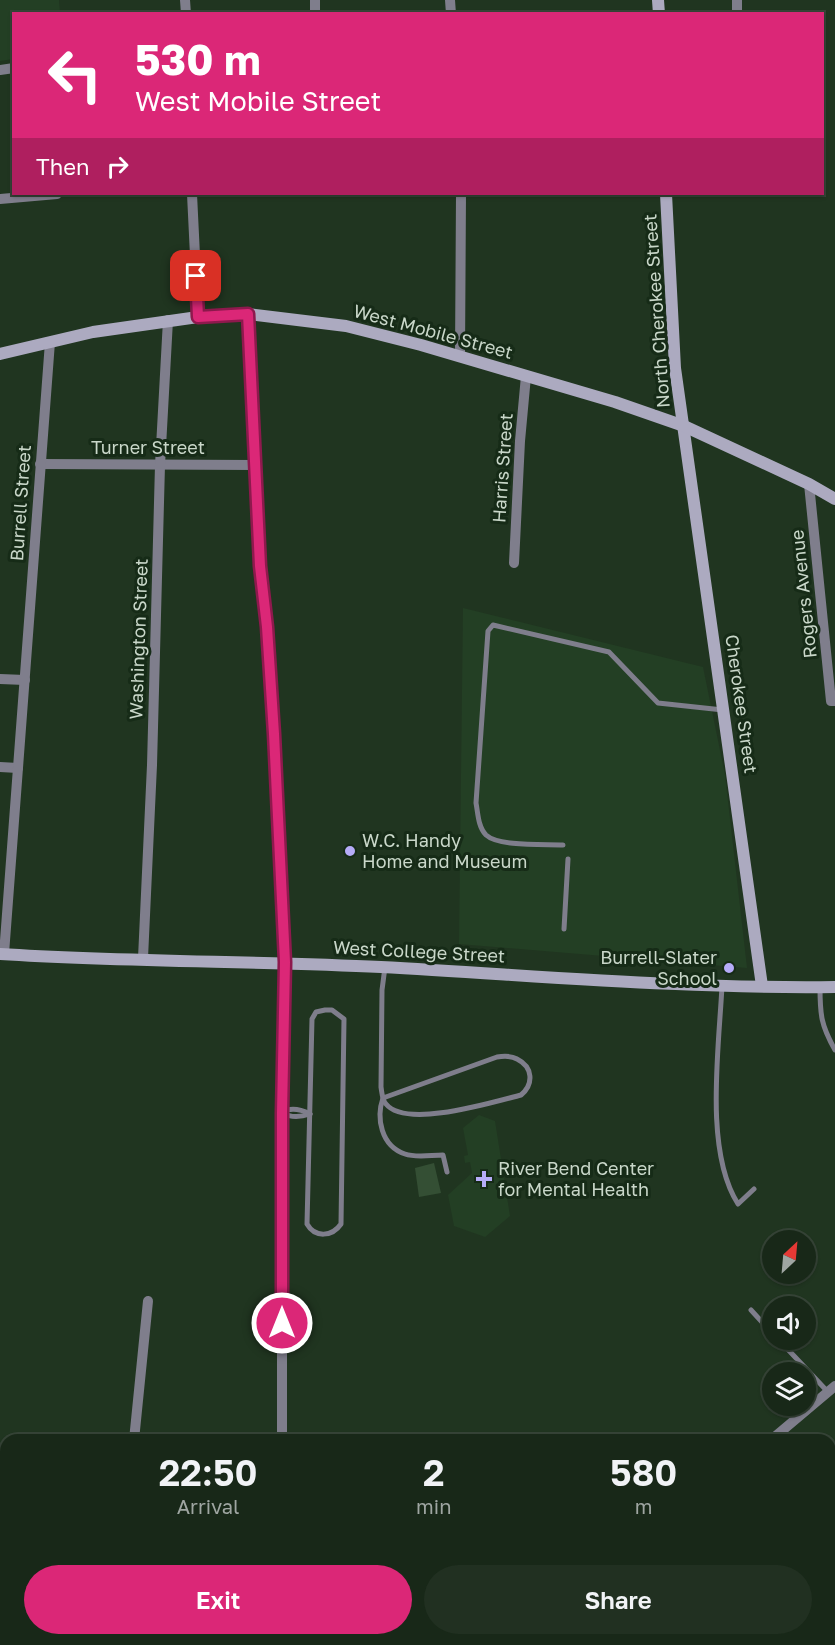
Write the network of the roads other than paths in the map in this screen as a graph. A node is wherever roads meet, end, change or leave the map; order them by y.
1 (48, 195) edge
2 (192, 195) edge
3 (458, 195) edge
4 (666, 195) edge
5 (0, 200) edge
6 (248, 314) junction
7 (198, 317) junction
8 (168, 320) junction
9 (50, 342) junction
10 (0, 354) edge
11 (460, 356) junction
12 (526, 376) junction
13 (684, 426) junction
14 (40, 464) junction
15 (160, 465) junction
16 (255, 465) junction
17 (809, 484) junction
18 (835, 499) edge
19 (514, 563) dead end
20 (0, 679) edge
21 (24, 681) junction
22 (833, 701) edge
23 (723, 710) junction
24 (0, 767) edge
25 (18, 768) junction
26 (563, 845) dead end
27 (5, 859) edge
28 (568, 859) dead end
29 (564, 929) dead end
30 (2, 954) edge
31 (142, 958) junction
32 (285, 962) junction
33 (385, 968) junction
34 (722, 985) junction
35 (762, 986) junction
36 (820, 987) junction
37 (835, 987) edge
38 (835, 1050) edge
39 (383, 1098) junction
40 (282, 1113) junction
41 (310, 1114) junction
42 (447, 1173) dead end
43 (754, 1189) dead end
44 (148, 1300) dead end
45 (751, 1310) dead end
46 (762, 1322) edge
47 (790, 1350) edge
48 (831, 1389) edge
49 (135, 1434) edge
50 (282, 1434) edge
51 (778, 1434) edge

1 - 5 street
2 - 7 street
3 - 11 street
4 - 13 street, North Cherokee Street
6 - 7 street, West Mobile Street
6 - 11 street, West Mobile Street
6 - 16 street
7 - 8 street, West Mobile Street
8 - 9 street, West Mobile Street
8 - 15 street, Washington Street
9 - 10 street, West Mobile Street
9 - 14 street, Burrell Street
11 - 12 street, West Mobile Street
12 - 13 street, West Mobile Street
12 - 19 street, Harris Street
13 - 17 street, West Mobile Street
13 - 23 street, Cherokee Street
14 - 15 street, Turner Street
14 - 21 street, Burrell Street
15 - 16 street, Turner Street
15 - 31 street, Washington Street
16 - 32 street
17 - 18 street, West Mobile Street
17 - 22 street, Rogers Avenue
20 - 21 street
21 - 25 street, Burrell Street
23 - 26 lane
23 - 35 street, Cherokee Street
24 - 25 street
25 - 27 street, Burrell Street
27 - 30 street, Burrell Street
28 - 29 lane
30 - 31 street, West College Street
31 - 32 street, West College Street
32 - 33 street, West College Street
32 - 40 street
33 - 34 street, West College Street
33 - 39 lane
34 - 35 street, West College Street
34 - 43 lane
35 - 36 street, West College Street
36 - 37 street, West College Street
36 - 38 lane
39 - 39 lane
39 - 42 lane
40 - 41 lane
40 - 50 street
41 - 41 lane
44 - 49 street
45 - 46 lane
47 - 48 lane
48 - 51 street

